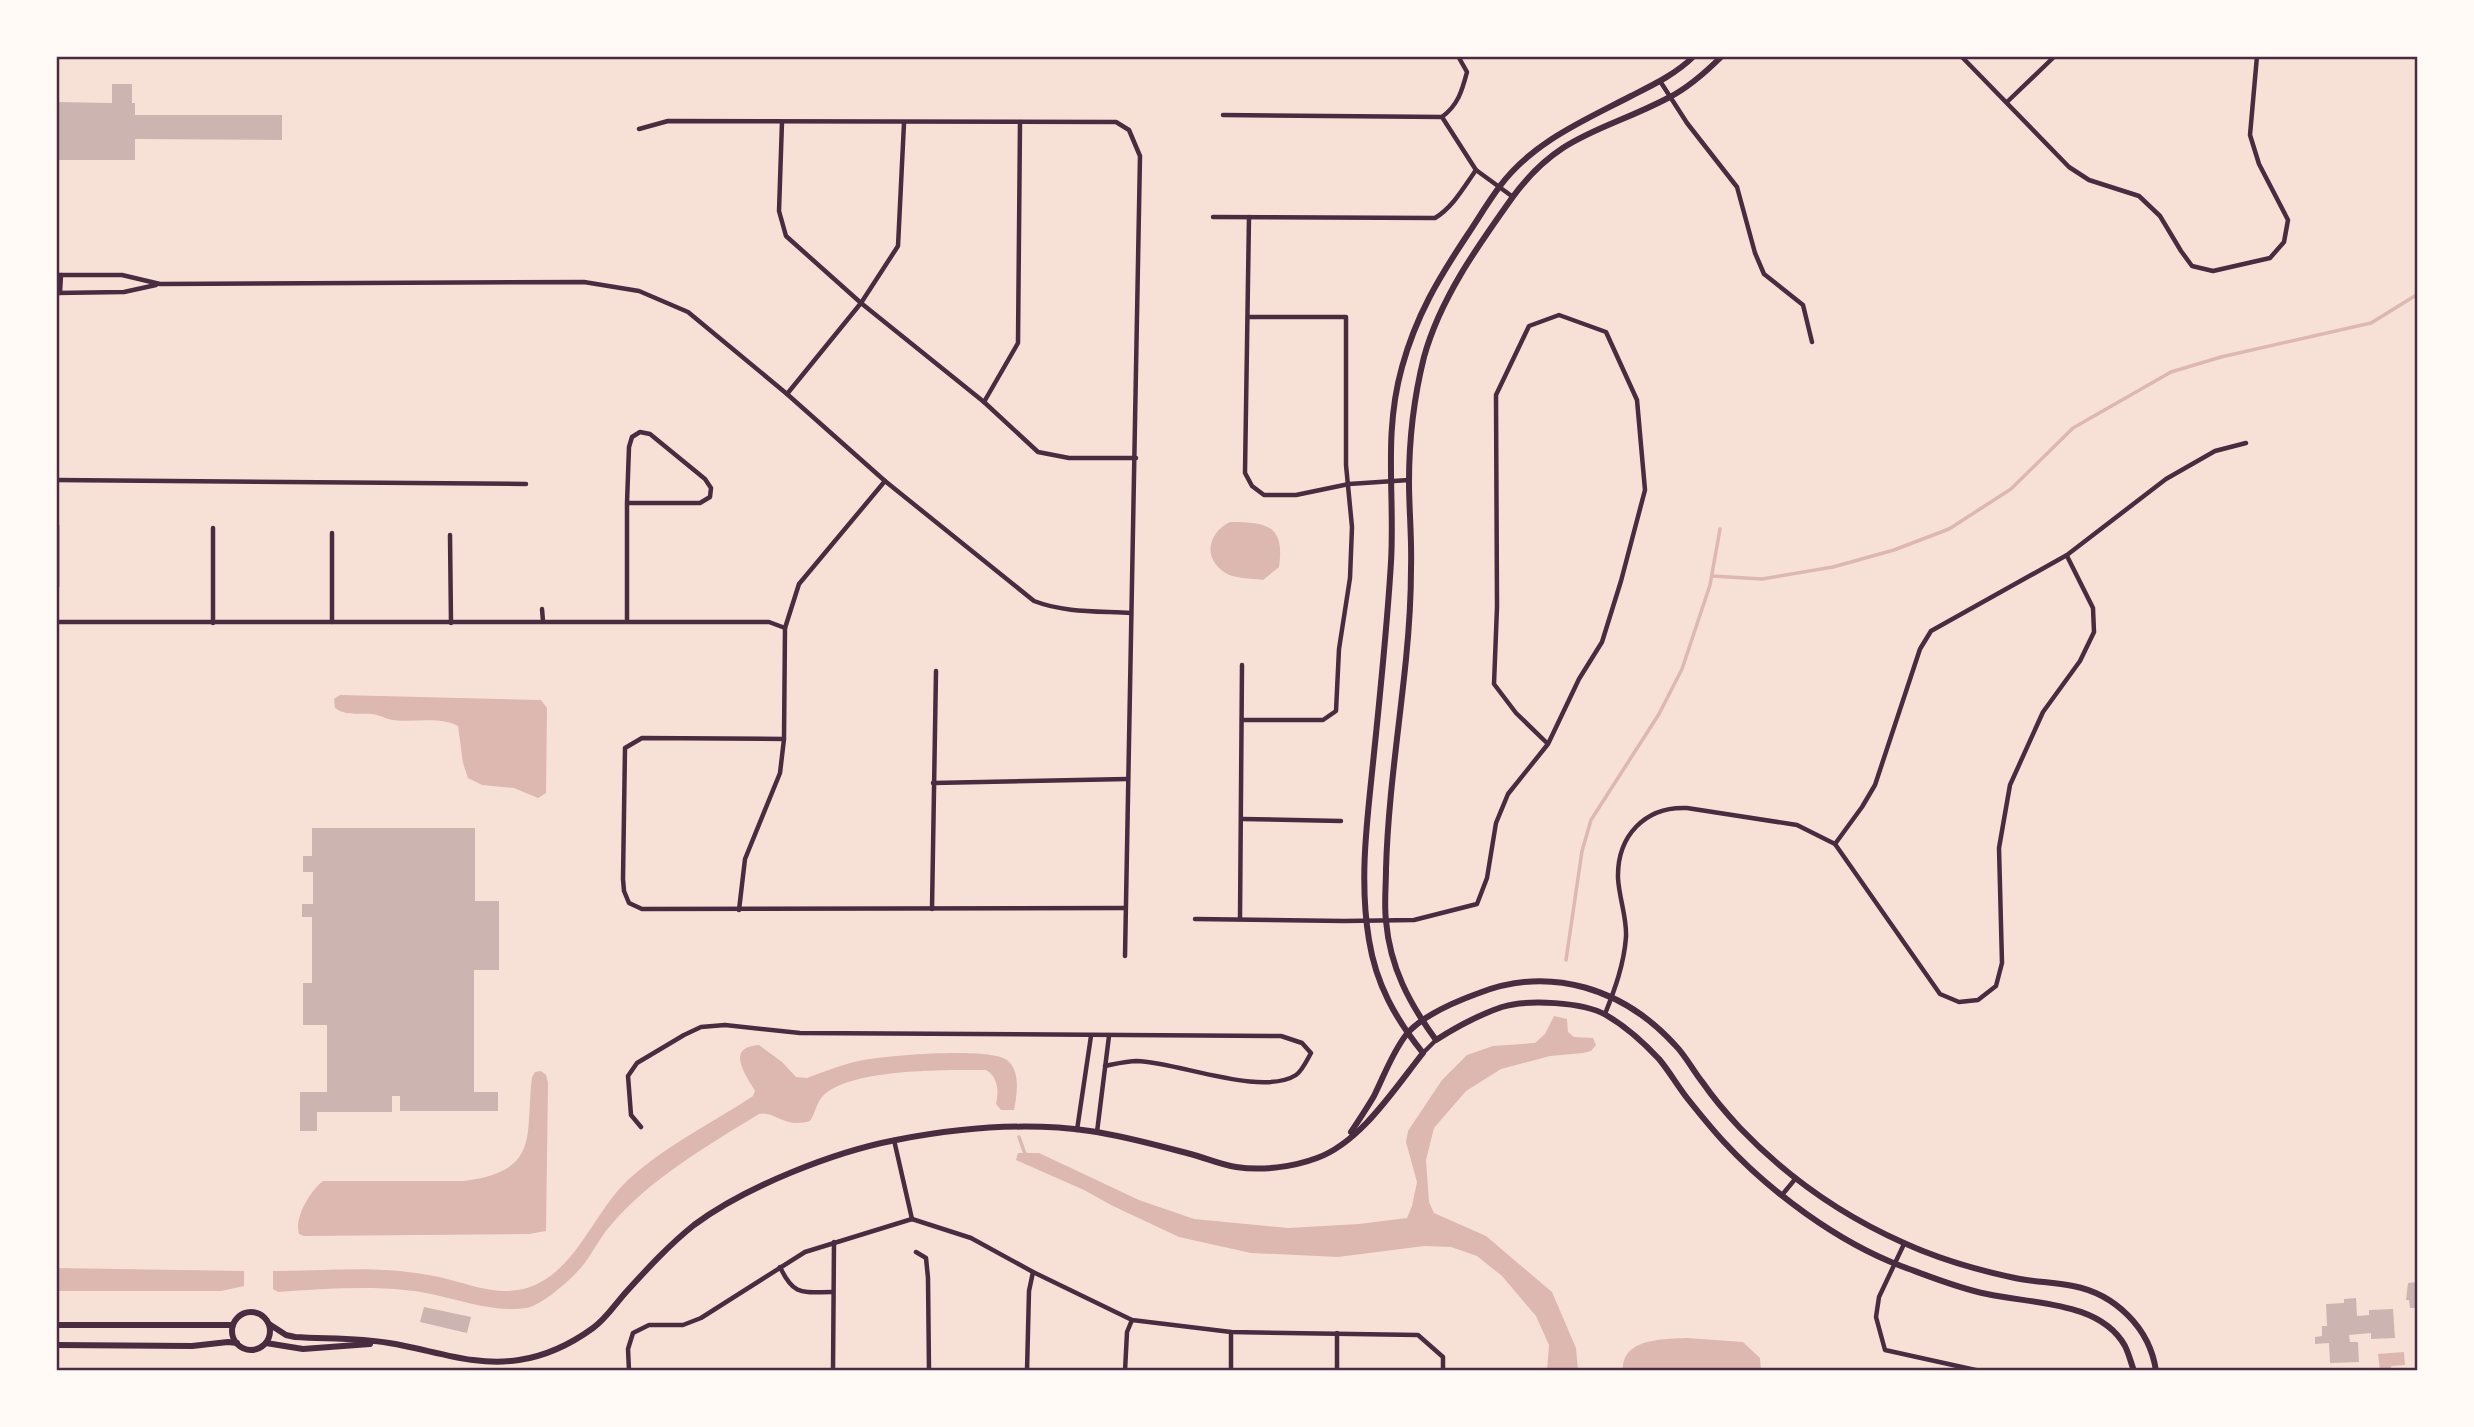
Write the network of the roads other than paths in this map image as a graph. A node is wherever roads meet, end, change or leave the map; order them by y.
1 (1458, 56) edge
2 (1694, 56) edge
3 (1722, 56) edge
4 (1961, 56) edge
5 (2055, 56) edge
6 (2257, 56) edge
7 (1660, 81) junction
8 (1670, 97) junction
9 (2007, 102) junction
10 (1223, 115) dead end
11 (1442, 117) junction
12 (782, 122) junction
13 (1020, 122) junction
14 (904, 123) junction
15 (639, 129) dead end
16 (1476, 170) junction
17 (1499, 187) junction
18 (1513, 197) junction
19 (1213, 217) dead end
20 (1249, 217) junction
21 (58, 275) edge
22 (160, 284) junction
23 (58, 293) edge
24 (861, 303) junction
25 (1248, 317) junction
26 (1812, 342) dead end
27 (787, 394) junction
28 (984, 402) junction
29 (2246, 443) dead end
30 (1136, 458) junction
31 (56, 480) edge
32 (1409, 480) junction
33 (885, 481) junction
34 (1390, 481) junction
35 (526, 484) dead end
36 (1349, 484) junction
37 (627, 503) junction
38 (213, 528) dead end
39 (332, 533) dead end
40 (450, 535) dead end
41 (2067, 555) junction
42 (542, 609) dead end
43 (1130, 613) junction
44 (543, 621) junction
45 (627, 621) junction
46 (56, 622) edge
47 (332, 622) junction
48 (213, 623) junction
49 (451, 623) junction
50 (785, 628) junction
51 (1242, 665) dead end
52 (936, 671) dead end
53 (1242, 720) junction
54 (784, 739) junction
55 (1548, 744) junction
56 (1127, 779) junction
57 (933, 783) junction
58 (1242, 819) junction
59 (1341, 821) dead end
60 (1835, 844) junction
61 (1125, 908) junction
62 (933, 909) junction
63 (739, 910) junction
64 (1195, 919) dead end
65 (1240, 919) junction
66 (1385, 919) junction
67 (1367, 920) junction
68 (1125, 956) dead end
69 (1612, 996) junction
70 (1605, 1014) junction
71 (1423, 1021) junction
72 (1407, 1033) junction
73 (1091, 1036) junction
74 (1109, 1036) junction
75 (1436, 1040) junction
76 (1423, 1053) junction
77 (1105, 1066) junction
78 (641, 1127) dead end
79 (1077, 1130) junction
80 (1097, 1132) junction
81 (894, 1140) junction
82 (1344, 1142) junction
83 (1796, 1178) junction
84 (1782, 1195) junction
85 (912, 1219) junction
86 (834, 1242) junction
87 (1904, 1244) junction
88 (916, 1252) dead end
89 (1896, 1264) junction
90 (780, 1268) junction
91 (1033, 1272) junction
92 (832, 1292) junction
93 (1132, 1320) junction
94 (269, 1324) junction
95 (56, 1325) edge
96 (233, 1325) junction
97 (1231, 1332) junction
98 (1337, 1333) junction
99 (386, 1342) junction
100 (237, 1343) junction
101 (266, 1343) junction
102 (56, 1345) edge
103 (629, 1371) edge
104 (833, 1371) edge
105 (929, 1371) edge
106 (1027, 1371) edge
107 (1125, 1371) edge
108 (1231, 1371) edge
109 (1337, 1371) edge
110 (1443, 1371) edge
111 (1979, 1371) edge
112 (2134, 1371) edge
113 (2156, 1371) edge

1 - 11 street
2 - 7 street
3 - 8 street
4 - 9 street
5 - 9 street
6 - 9 street
7 - 8 street
7 - 17 street
8 - 18 street
8 - 26 street
10 - 11 street
11 - 16 street
12 - 14 street
12 - 15 street
12 - 24 street
13 - 14 street
13 - 28 street
13 - 30 street
14 - 24 street
16 - 17 street
16 - 20 street
17 - 18 street
17 - 34 street
18 - 32 street
19 - 20 street
20 - 25 street
21 - 22 street
21 - 23 street
22 - 23 street
22 - 27 street
24 - 27 street
24 - 28 street
25 - 36 street
25 - 36 street
27 - 33 street
28 - 30 street
29 - 41 street
30 - 43 street
31 - 35 street
32 - 34 street
32 - 66 street
33 - 43 street
33 - 50 street
34 - 36 street
34 - 67 street
36 - 53 street
37 - 37 street
37 - 45 street
38 - 48 street
39 - 47 street
40 - 49 street
41 - 60 street
41 - 60 street
42 - 44 street
43 - 56 street
44 - 45 street
44 - 49 street
45 - 50 street
46 - 48 street
47 - 48 street
47 - 49 street
50 - 54 street
51 - 53 street
52 - 57 street
53 - 58 street
54 - 63 street
54 - 63 street
55 - 55 street
55 - 66 street
56 - 57 street
56 - 61 street
57 - 62 street
58 - 59 street
58 - 65 street
60 - 69 street
61 - 62 street
61 - 68 street
62 - 63 street
64 - 65 street
65 - 67 street
66 - 67 street
66 - 71 street
67 - 72 street
69 - 70 street
69 - 71 street
69 - 83 street
70 - 75 street
70 - 84 street
71 - 72 street
71 - 75 street
72 - 76 street
72 - 82 street
73 - 74 street
73 - 78 street
73 - 79 street
74 - 77 street
74 - 77 street
75 - 76 street
76 - 82 street
77 - 80 street
79 - 80 street
79 - 81 street
80 - 82 street
81 - 85 street
81 - 99 street
83 - 84 street
83 - 87 street
84 - 89 street
85 - 86 street
85 - 91 street
86 - 90 street
86 - 92 street
87 - 89 street
87 - 113 street
88 - 105 street
89 - 111 street
89 - 112 street
90 - 92 street
90 - 103 street
91 - 93 street
91 - 106 street
92 - 104 street
93 - 97 street
93 - 107 street
94 - 96 street
94 - 99 street
94 - 101 street
95 - 96 street
96 - 100 street
97 - 98 street
97 - 108 street
98 - 109 street
98 - 110 street
99 - 101 street
100 - 101 street
100 - 102 street

